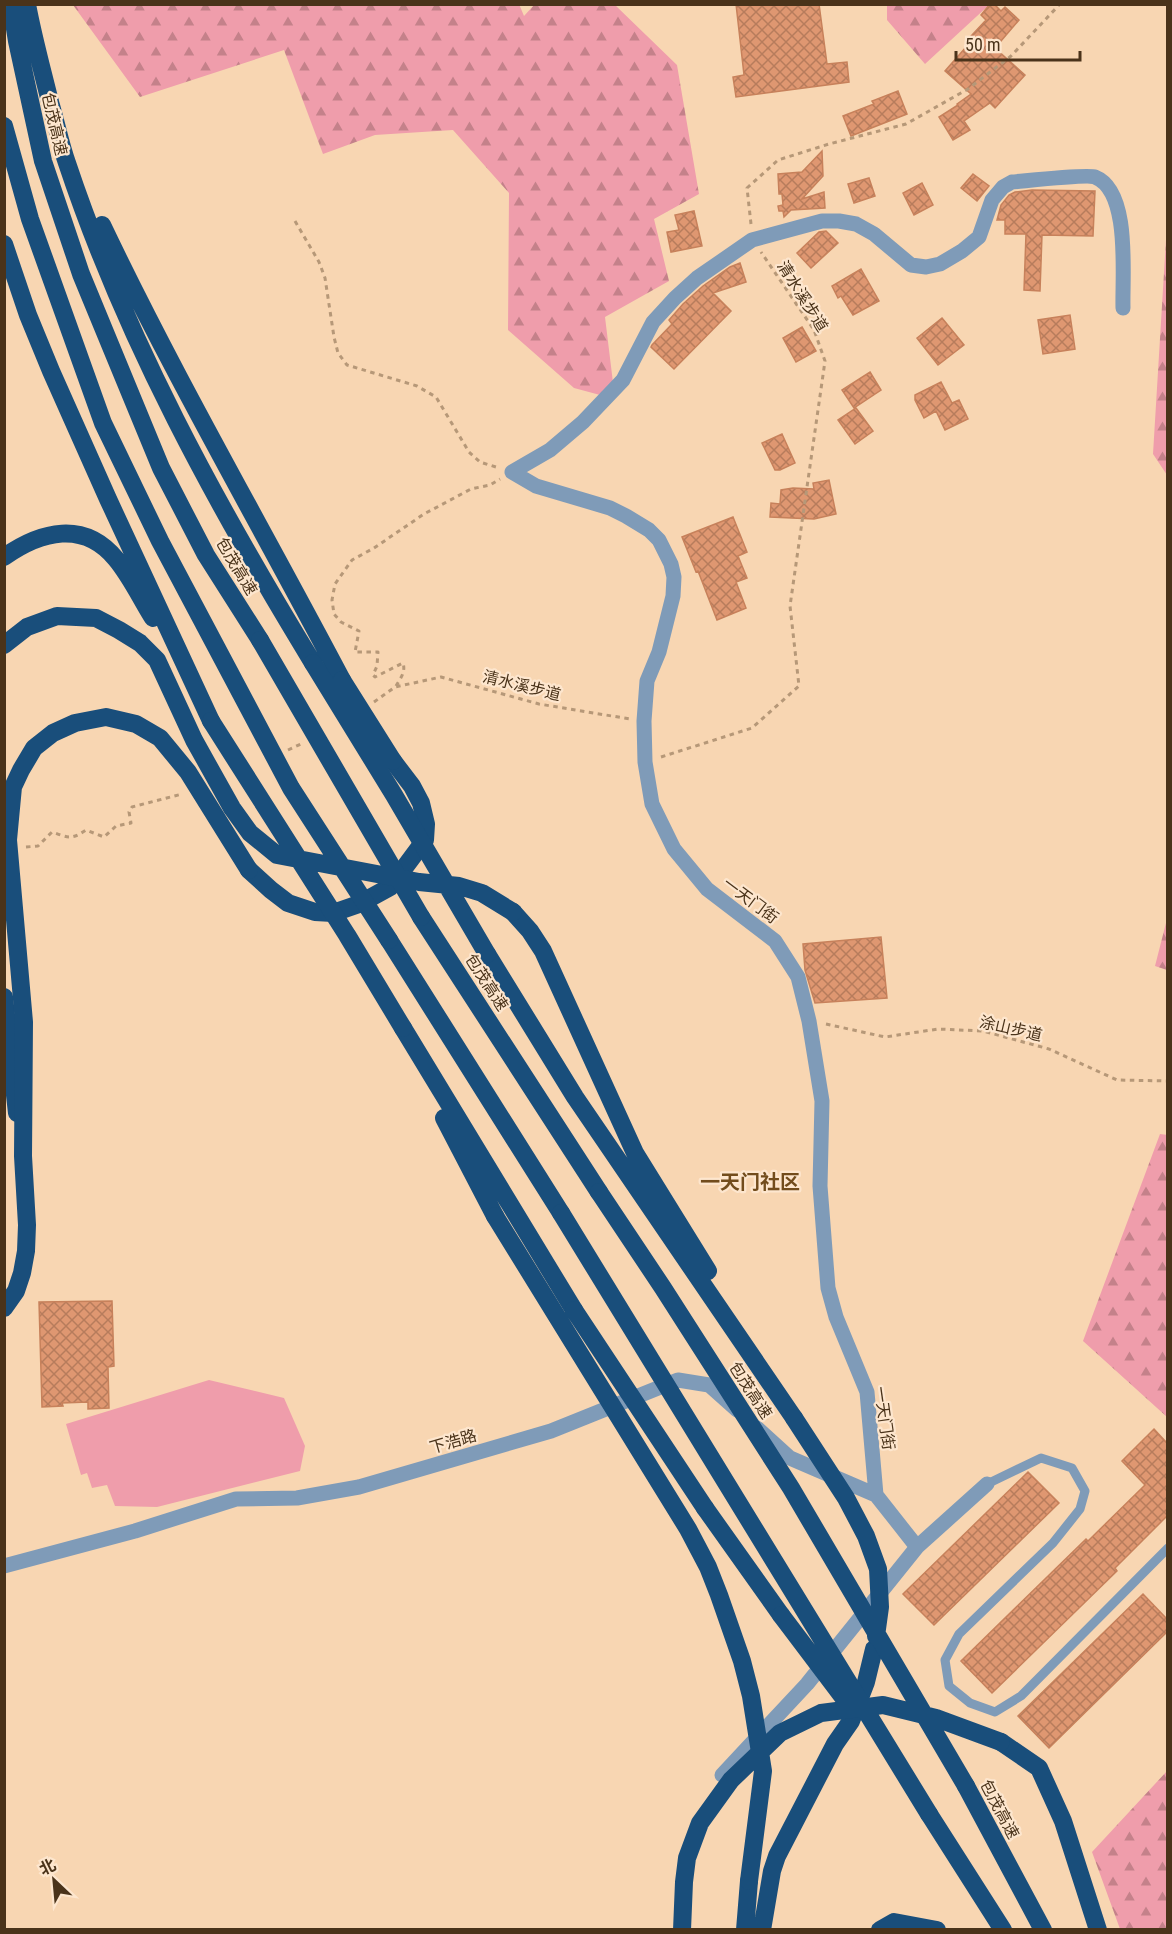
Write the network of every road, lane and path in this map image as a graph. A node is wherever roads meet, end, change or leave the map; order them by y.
1 (11, 4) edge
2 (27, 4) edge
3 (1060, 4) edge
4 (25, 39) junction
5 (46, 86) junction
6 (4, 126) edge
7 (295, 221) dead end
8 (752, 240) junction
9 (4, 244) edge
10 (1123, 308) dead end
11 (512, 472) junction
12 (4, 557) edge
13 (4, 645) edge
14 (181, 659) junction
15 (644, 721) junction
16 (645, 762) junction
17 (131, 823) dead end
18 (38, 846) dead end
19 (4, 997) edge
20 (809, 1021) junction
21 (1167, 1081) edge
22 (23, 1156) junction
23 (503, 1211) junction
24 (4, 1308) edge
25 (765, 1374) junction
26 (987, 1484) joint
27 (876, 1495) junction
28 (917, 1547) junction
29 (1167, 1548) edge
30 (4, 1566) edge
31 (722, 1775) dead end
32 (904, 1775) junction
33 (682, 1929) edge
34 (745, 1929) edge
35 (762, 1929) edge
36 (880, 1929) edge
37 (937, 1929) edge
38 (1003, 1929) edge
39 (1042, 1929) edge
40 (1098, 1929) edge

1 - 4 highway, 包茂高速
2 - 4 highway
3 - 8 path, 清水溪步道
4 - 5 highway
4 - 39 highway, 包茂高速, bridge
5 - 22 highway, bridge
5 - 25 highway, bridge
6 - 32 highway, bridge
7 - 11 path
8 - 10 street
8 - 11 street
8 - 16 path, 清水溪步道
9 - 14 highway
11 - 15 street, 一天门街
11 - 15 path, 清水溪步道
12 - 14 highway
13 - 25 highway, bridge
14 - 23 highway, bridge
15 - 16 street, 一天门街
16 - 20 street, 一天门街
17 - 18 path
19 - 22 highway, bridge
20 - 21 path, 涂山步道
20 - 27 street, 一天门街
22 - 24 highway, bridge
23 - 32 highway, bridge
23 - 34 highway, bridge
25 - 35 highway, bridge
26 - 28 street
26 - 29 lane
27 - 28 street
27 - 30 street, 下浩路
28 - 31 street
32 - 38 highway, bridge
33 - 40 highway, bridge
36 - 37 highway

